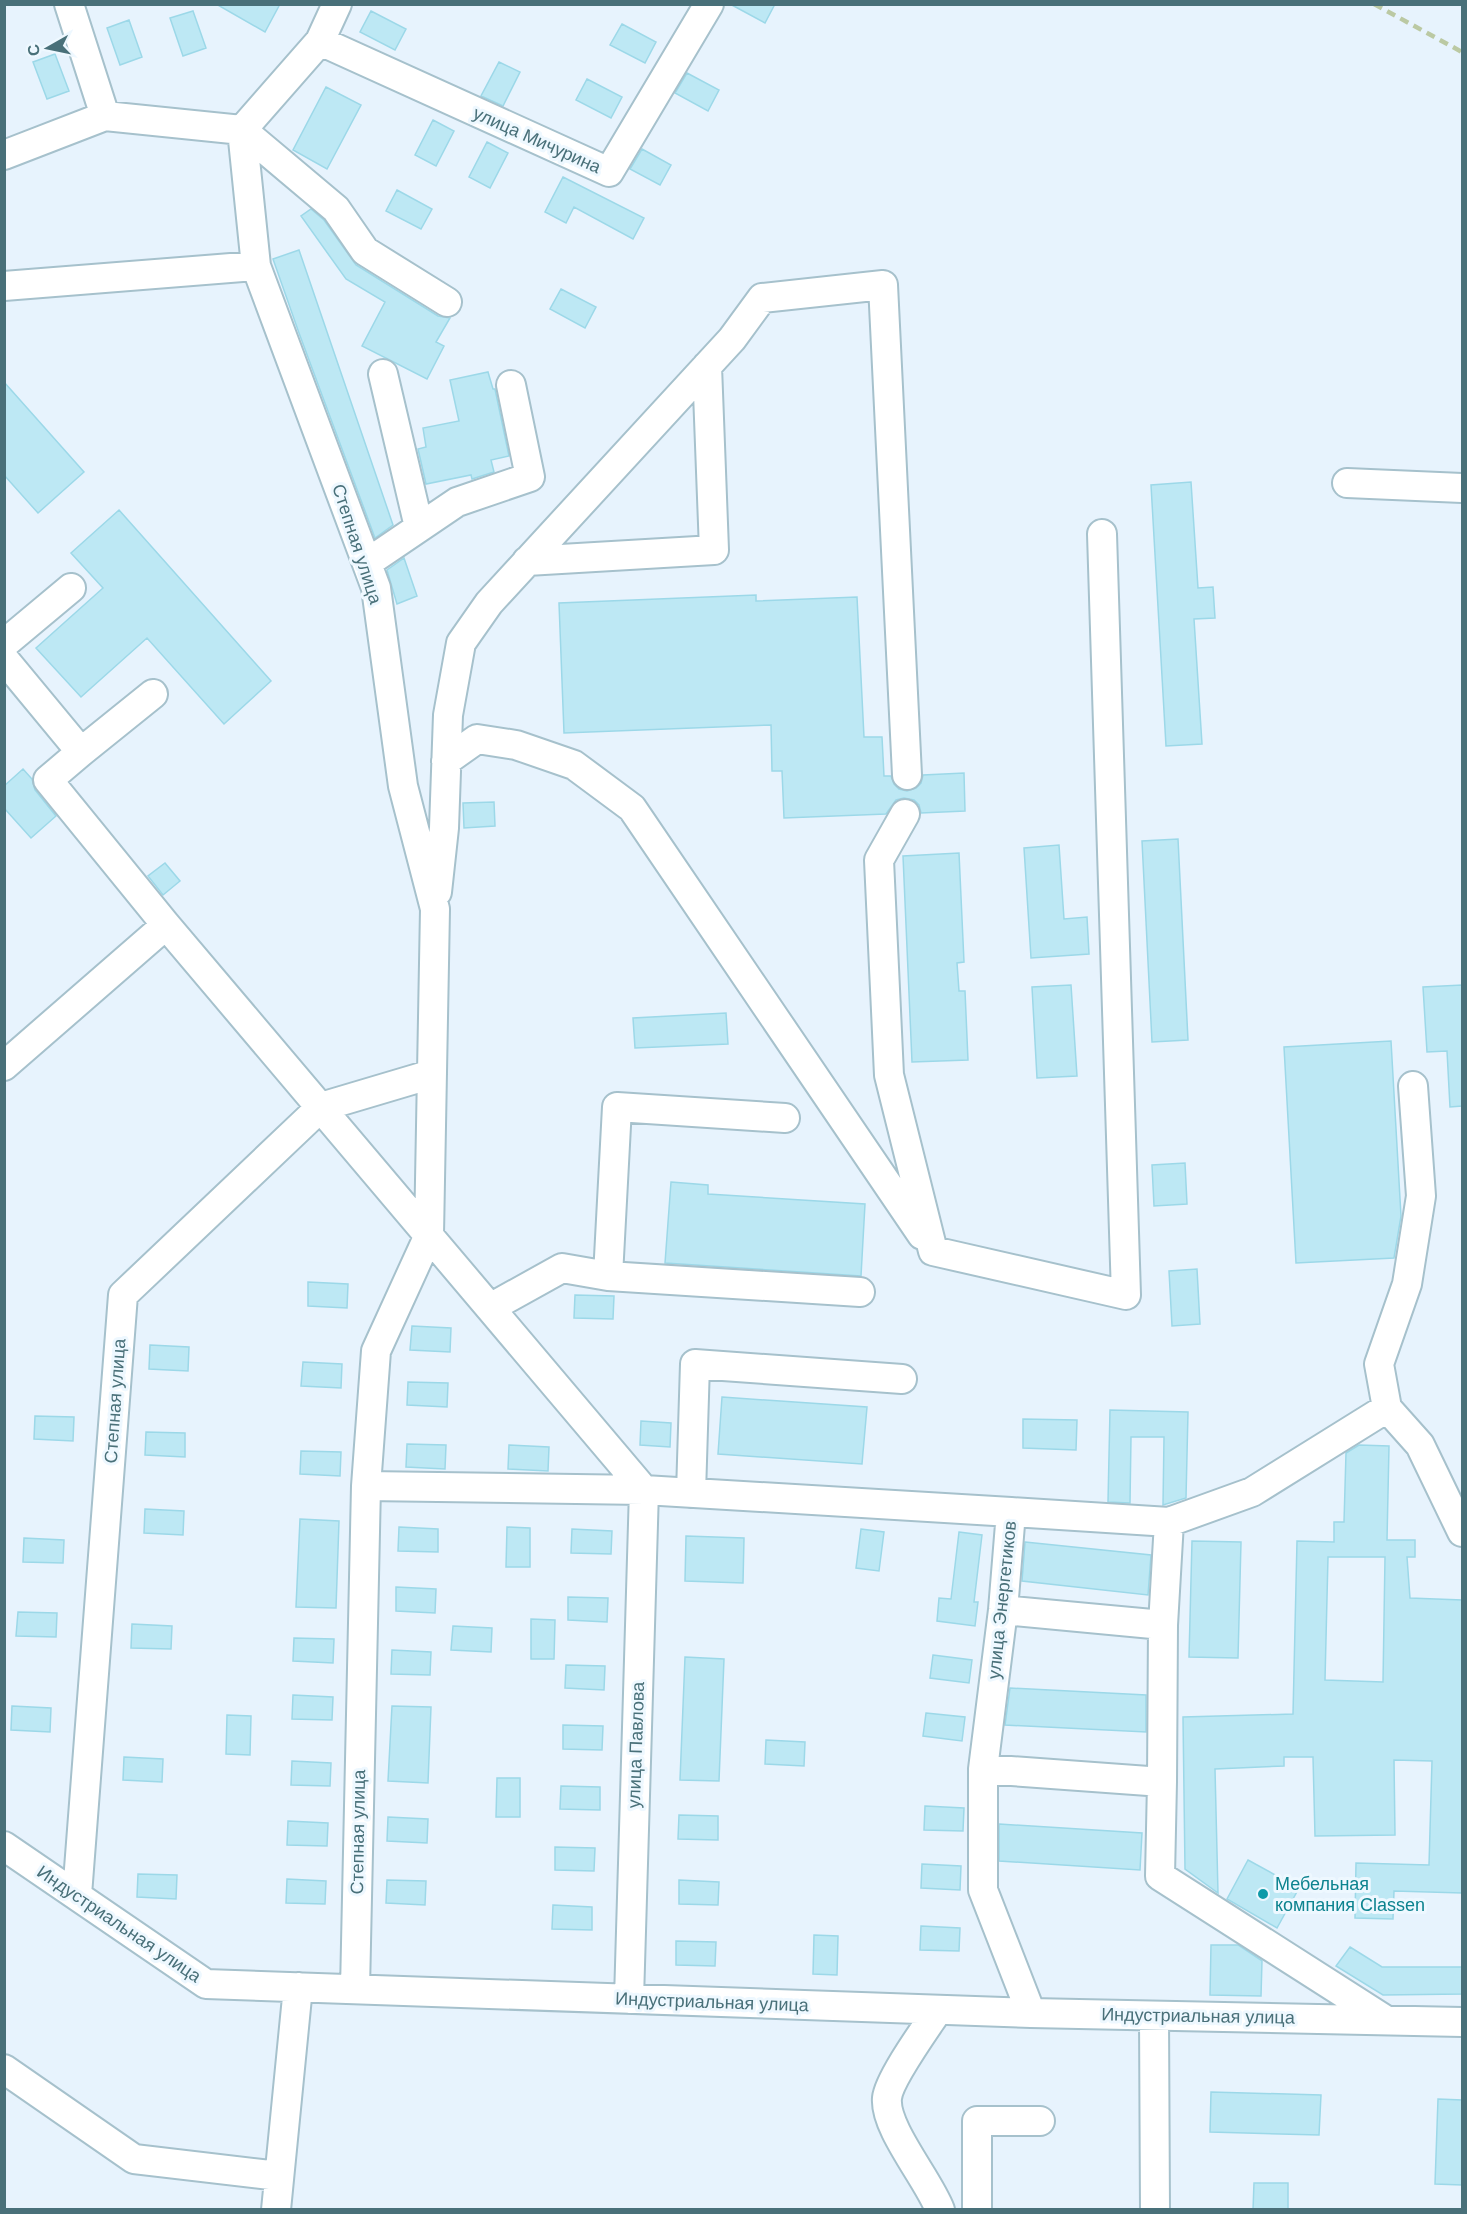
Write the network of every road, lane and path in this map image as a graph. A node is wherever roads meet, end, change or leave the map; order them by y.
1 (69, 4) edge
2 (338, 4) edge
3 (709, 4) edge
4 (320, 41) junction
5 (105, 116) junction
6 (242, 130) junction
7 (4, 155) edge
8 (256, 266) junction
9 (4, 286) edge
10 (447, 302) dead end
11 (707, 366) junction
12 (383, 374) dead end
13 (512, 385) dead end
14 (1347, 483) dead end
15 (1462, 488) edge
16 (419, 528) junction
17 (1102, 534) dead end
18 (527, 561) junction
19 (367, 563) junction
20 (71, 588) dead end
21 (4, 644) edge
22 (4, 659) edge
23 (153, 694) dead end
24 (81, 752) junction
25 (446, 760) junction
26 (907, 775) dead end
27 (905, 813) dead end
28 (435, 909) junction
29 (166, 925) junction
30 (4, 1066) edge
31 (432, 1074) junction
32 (1413, 1086) dead end
33 (321, 1107) junction
34 (785, 1118) dead end
35 (429, 1235) junction
36 (933, 1251) junction
37 (608, 1276) junction
38 (860, 1292) dead end
39 (490, 1308) junction
40 (902, 1379) dead end
41 (1387, 1408) junction
42 (366, 1486) junction
43 (644, 1490) junction
44 (691, 1493) junction
45 (1011, 1512) junction
46 (1169, 1522) junction
47 (1462, 1532) edge
48 (1003, 1610) junction
49 (1163, 1625) junction
50 (983, 1769) junction
51 (1162, 1782) junction
52 (4, 1846) edge
53 (77, 1895) junction
54 (298, 1987) junction
55 (355, 1989) junction
56 (629, 1999) junction
57 (938, 2010) junction
58 (1031, 2013) junction
59 (1155, 2016) junction
60 (1384, 2019) junction
61 (1462, 2022) edge
62 (4, 2069) edge
63 (1040, 2121) dead end
64 (279, 2176) junction
65 (276, 2210) edge
66 (940, 2210) edge
67 (977, 2210) edge
68 (1155, 2210) edge

1 - 5 street
2 - 4 street
3 - 4 street, улица Мичурина
4 - 6 street
5 - 6 street
5 - 7 street
6 - 8 street, Степная улица
6 - 10 street
8 - 9 street
8 - 19 street, Степная улица
11 - 18 street
11 - 18 street
11 - 26 street
12 - 16 street
13 - 16 street
14 - 15 street
16 - 19 street
17 - 36 street
18 - 25 street
19 - 28 street, Степная улица
20 - 21 street
22 - 24 street
23 - 24 street
24 - 29 street
25 - 28 street
25 - 36 street
27 - 36 street
28 - 31 street, Степная улица
29 - 30 street
29 - 33 street
31 - 33 street, Степная улица
31 - 35 street, Степная улица
32 - 41 street
33 - 35 street
33 - 53 street, Степная улица
34 - 37 street
35 - 39 street
35 - 42 street, Степная улица
37 - 38 street
37 - 39 street
39 - 43 street
40 - 44 street
41 - 46 street, улица Энергетиков
41 - 47 street
42 - 43 street
42 - 55 street, Степная улица
43 - 44 street
43 - 56 street, улица Павлова
44 - 45 street
45 - 46 street, улица Энергетиков
45 - 48 street, улица Энергетиков
46 - 49 street
48 - 49 street
48 - 50 street, улица Энергетиков
49 - 51 street
50 - 51 street
50 - 58 street, улица Энергетиков
51 - 60 street
52 - 53 street, Индустриальная улица
53 - 54 street, Индустриальная улица
54 - 55 street, Индустриальная улица
54 - 64 street
55 - 56 street, Индустриальная улица
56 - 57 street, Индустриальная улица
57 - 58 street, Индустриальная улица
57 - 66 street
58 - 59 street, Индустриальная улица
59 - 60 street, Индустриальная улица
59 - 68 street
60 - 61 street, Индустриальная улица
62 - 64 street
63 - 67 street
64 - 65 street

